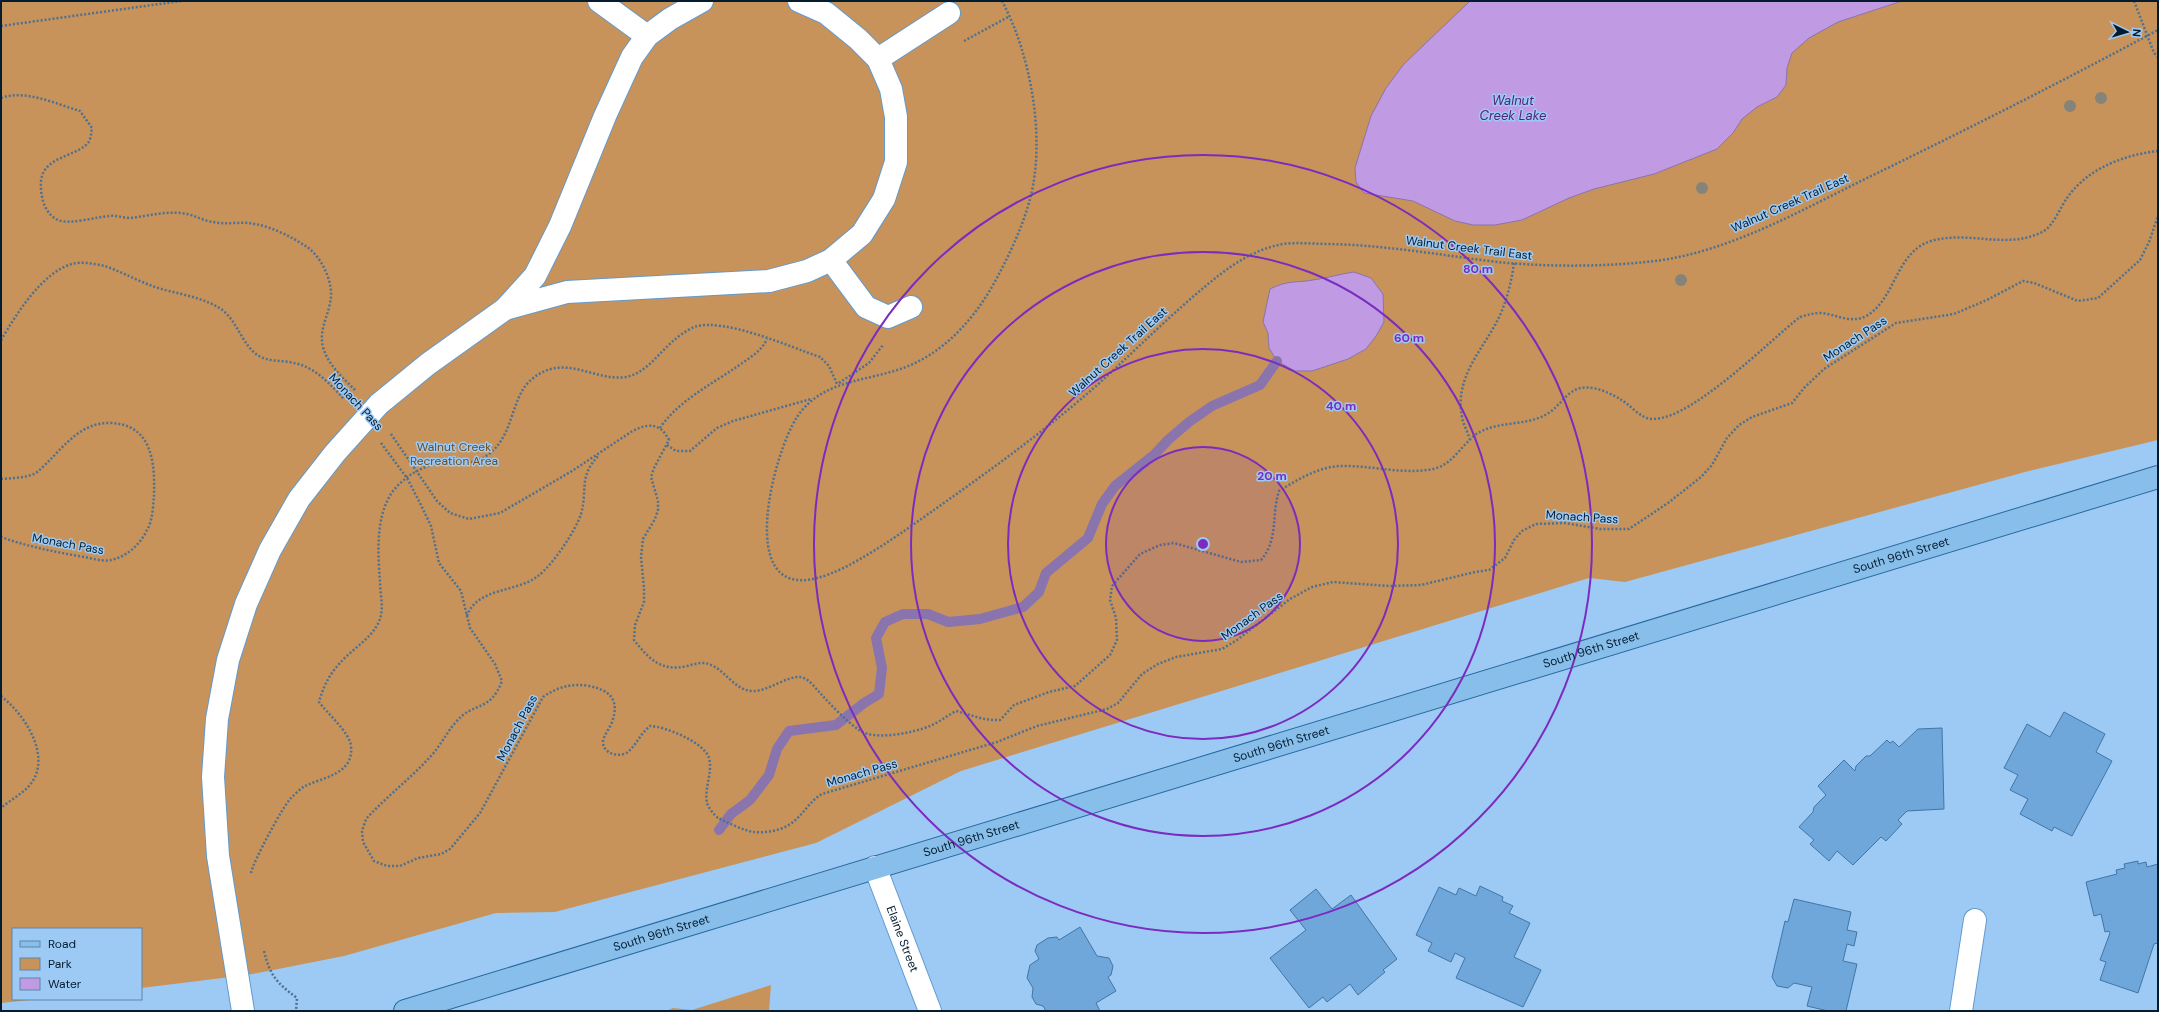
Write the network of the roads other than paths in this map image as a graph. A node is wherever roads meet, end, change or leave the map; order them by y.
1 (599, 1) edge
2 (702, 1) edge
3 (799, 1) edge
4 (949, 13) dead end
5 (647, 36) junction
6 (878, 59) junction
7 (831, 260) junction
8 (911, 307) dead end
9 (505, 309) junction
10 (2158, 477) edge
11 (875, 867) junction
12 (1975, 920) dead end
13 (242, 1011) edge
14 (405, 1011) edge
15 (930, 1011) edge
16 (1960, 1011) edge

1 - 5 street
2 - 5 street
3 - 6 street
4 - 6 street
5 - 9 street
6 - 7 street
7 - 8 street
7 - 9 street
9 - 13 street
10 - 11 main road, South 96th Street
11 - 14 main road, South 96th Street
11 - 15 street, Elaine Street
12 - 16 street

